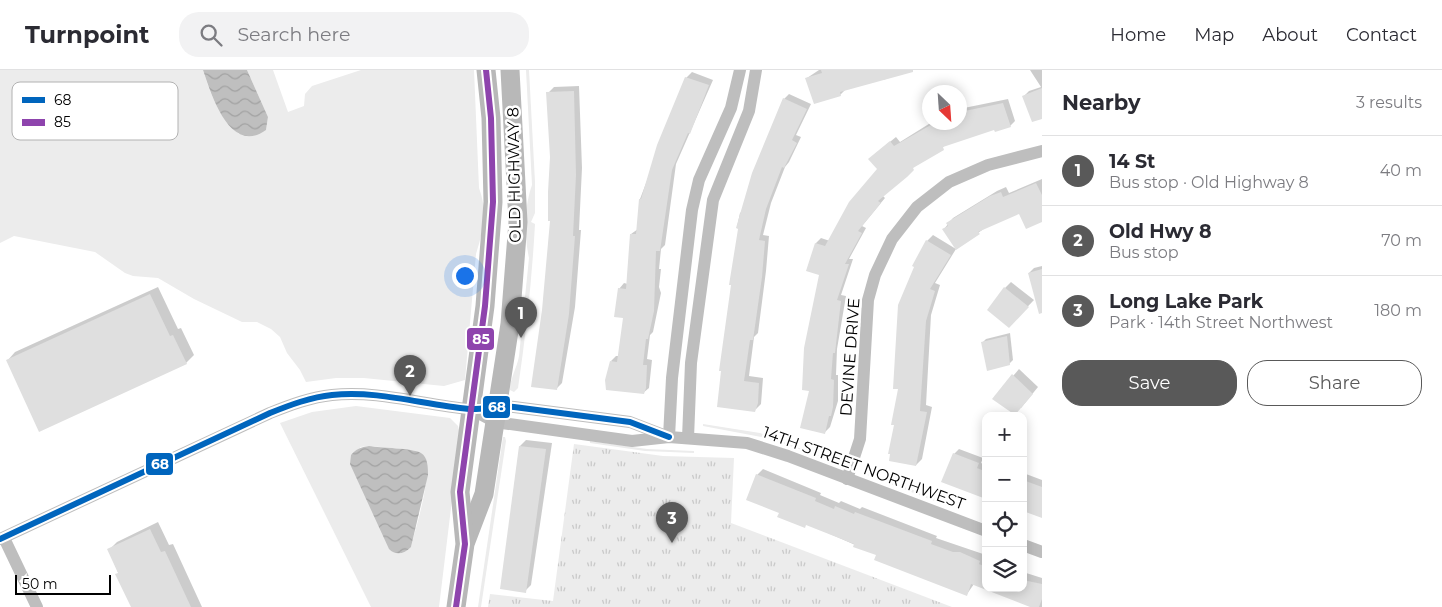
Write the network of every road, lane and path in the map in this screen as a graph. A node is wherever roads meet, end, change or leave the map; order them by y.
1 (486, 70) edge
2 (510, 70) edge
3 (740, 70) edge
4 (756, 70) edge
5 (1042, 151) edge
6 (688, 240) junction
7 (707, 243) junction
8 (471, 409) junction
9 (496, 414) junction
10 (576, 415) junction
11 (571, 432) junction
12 (669, 437) junction
13 (688, 438) junction
14 (847, 479) junction
15 (982, 530) edge
16 (2, 538) edge
17 (464, 544) junction
18 (1027, 546) edge
19 (1042, 552) edge
20 (37, 607) edge
21 (456, 607) edge

1 - 8 street, OLD HIGHWAY 8
2 - 9 street, OLD HIGHWAY 8
3 - 6 street
4 - 7 street
5 - 14 street, DEVINE DRIVE
6 - 7 street
6 - 12 street
7 - 13 street
8 - 9 street, 14TH STREET NORTHWEST
8 - 16 street, 14TH STREET NORTHWEST
8 - 17 street, OLD HIGHWAY 8
9 - 10 street, 14TH STREET NORTHWEST
9 - 11 street, 14TH STREET NORTHWEST
9 - 17 street, OLD HIGHWAY 8
10 - 11 street
10 - 12 street, 14TH STREET NORTHWEST
11 - 12 street, 14TH STREET NORTHWEST
12 - 13 street, 14TH STREET NORTHWEST
13 - 14 street, 14TH STREET NORTHWEST
14 - 15 street, 14TH STREET NORTHWEST
16 - 20 street
17 - 21 street, OLD HIGHWAY 8
18 - 19 street

